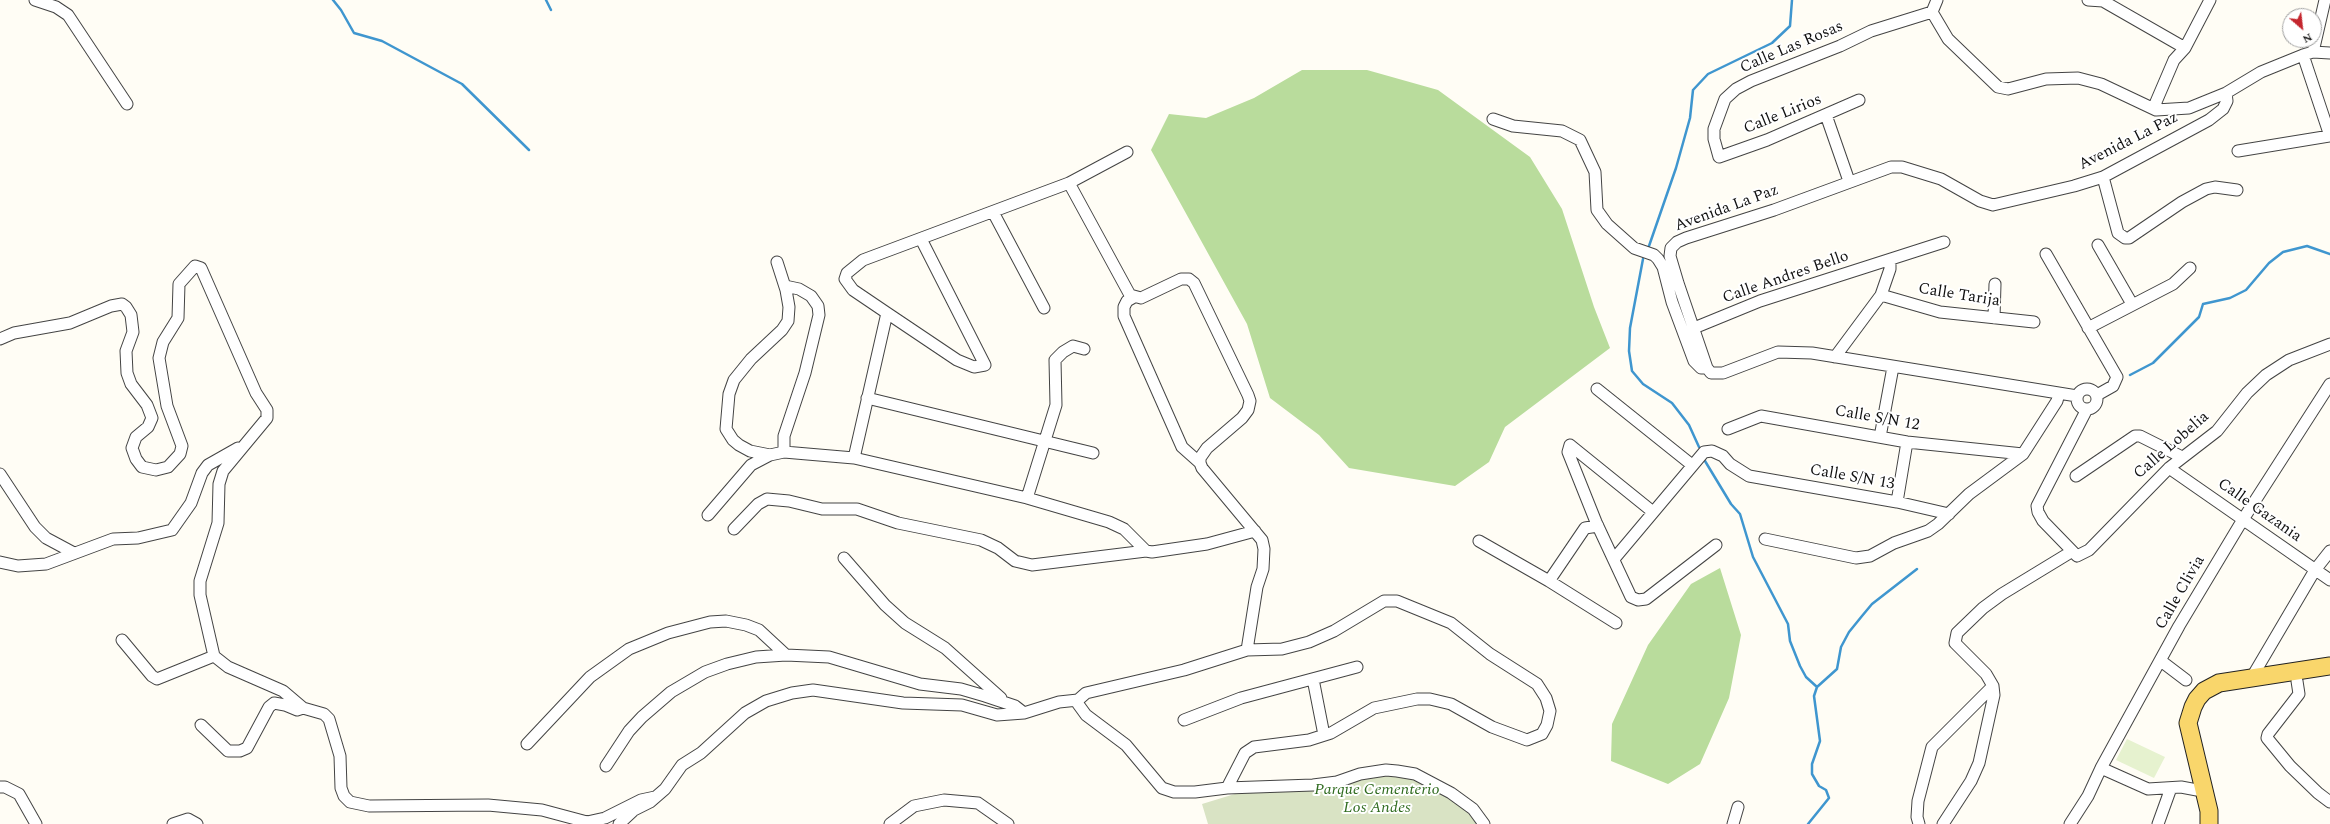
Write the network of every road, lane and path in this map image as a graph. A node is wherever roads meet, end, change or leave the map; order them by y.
1 (36, 0) edge
2 (1937, 0) edge
3 (2088, 0) edge
4 (2210, 0) edge
5 (2325, 0) edge
6 (1932, 12) junction
7 (2185, 48) junction
8 (2330, 53) edge
9 (2308, 54) junction
10 (2226, 93) junction
11 (1858, 100) dead end
12 (127, 104) dead end
13 (2156, 110) junction
14 (1826, 115) junction
15 (1493, 118) dead end
16 (2238, 151) dead end
17 (1127, 152) dead end
18 (1719, 157) joint
19 (2103, 176) junction
20 (1849, 181) junction
21 (1069, 183) junction
22 (2237, 190) dead end
23 (993, 212) junction
24 (921, 239) junction
25 (1944, 242) dead end
26 (2098, 245) dead end
27 (2046, 254) dead end
28 (1890, 261) junction
29 (777, 262) dead end
30 (2190, 268) dead end
31 (1995, 284) dead end
32 (785, 286) junction
33 (1881, 295) junction
34 (1134, 297) junction
35 (2132, 304) junction
36 (1044, 308) dead end
37 (887, 313) junction
38 (1994, 318) junction
39 (2034, 322) dead end
40 (1694, 328) junction
41 (2088, 328) junction
42 (0, 339) edge
43 (2330, 344) edge
44 (1084, 349) dead end
45 (1835, 357) junction
46 (1893, 367) junction
47 (1707, 368) junction
48 (2330, 384) edge
49 (1597, 389) dead end
50 (2059, 393) junction
51 (2097, 394) junction
52 (2077, 396) junction
53 (867, 398) junction
54 (2087, 409) junction
55 (1728, 429) dead end
56 (1880, 437) junction
57 (1044, 441) junction
58 (1907, 442) junction
59 (243, 445) junction
60 (784, 452) junction
61 (1093, 453) dead end
62 (2023, 454) junction
63 (770, 455) junction
64 (2182, 457) junction
65 (854, 458) junction
66 (1200, 463) junction
67 (1692, 465) junction
68 (2169, 468) junction
69 (0, 474) edge
70 (2076, 476) dead end
71 (1027, 498) junction
72 (1897, 502) junction
73 (1653, 512) junction
74 (1949, 514) junction
75 (708, 515) dead end
76 (2242, 521) junction
77 (1598, 526) junction
78 (734, 528) dead end
79 (1256, 531) junction
80 (1765, 539) dead end
81 (1479, 542) dead end
82 (1716, 545) dead end
83 (1146, 550) junction
84 (2330, 551) edge
85 (74, 553) junction
86 (2076, 554) junction
87 (844, 558) dead end
88 (1614, 559) junction
89 (0, 562) edge
90 (2315, 570) junction
91 (2330, 580) edge
92 (1549, 581) junction
93 (1616, 623) dead end
94 (122, 640) dead end
95 (1247, 650) junction
96 (786, 655) junction
97 (214, 656) junction
98 (2161, 661) junction
99 (2330, 666) edge
100 (1357, 667) dead end
101 (2330, 677) edge
102 (1313, 679) junction
103 (2186, 680) dead end
104 (2297, 681) junction
105 (2252, 682) junction
106 (1993, 686) junction
107 (1078, 700) junction
108 (1004, 701) junction
109 (303, 708) junction
110 (1024, 713) junction
111 (1184, 720) dead end
112 (201, 725) dead end
113 (1324, 735) junction
114 (527, 744) dead end
115 (606, 766) dead end
116 (2101, 768) junction
117 (0, 787) edge
118 (1227, 788) junction
119 (2171, 788) junction
120 (2204, 788) junction
121 (655, 796) junction
122 (2330, 802) edge
123 (1738, 807) dead end
124 (36, 824) edge
125 (173, 824) edge
126 (197, 824) edge
127 (619, 824) edge
128 (890, 824) edge
129 (1008, 824) edge
130 (1484, 824) edge
131 (1733, 824) edge
132 (1919, 824) edge
133 (1943, 824) edge
134 (2070, 824) edge
135 (2158, 824) edge
136 (2209, 824) edge
137 (2219, 824) edge

1 - 12 street
2 - 6 street
3 - 7 street
4 - 7 street
5 - 9 street
6 - 13 street
6 - 18 street, Calle Las Rosas
7 - 13 street
8 - 9 street
9 - 10 street
9 - 16 street
10 - 13 street
10 - 19 street, Avenida La Paz
11 - 14 street, Calle Lirios
14 - 18 street, Calle Lirios
14 - 20 street
15 - 47 street
17 - 21 street
19 - 20 street, Avenida La Paz
19 - 22 street
20 - 40 street, Avenida La Paz
21 - 23 street
21 - 34 street
23 - 24 street
23 - 36 street
24 - 37 street
24 - 37 street
25 - 28 street, Calle Andres Bello
26 - 35 street
27 - 41 street
28 - 33 street
28 - 40 street, Calle Andres Bello
29 - 32 street
30 - 35 street
31 - 38 street
32 - 60 street
32 - 63 street
33 - 38 street, Calle Tarija
33 - 45 street
34 - 66 street
34 - 66 street
35 - 41 street
37 - 53 street
38 - 39 street, Calle Tarija
40 - 47 street, Avenida La Paz
41 - 51 street
42 - 59 street
43 - 64 street, Calle Lobelia
44 - 57 street
45 - 46 street
45 - 47 street
46 - 50 street
46 - 56 street
48 - 76 street, Calle Clivia
49 - 67 street
50 - 52 street
50 - 62 street
51 - 52 street
51 - 54 street
52 - 54 street
53 - 57 street
53 - 65 street
54 - 86 street
55 - 56 street, Calle S/N 12
56 - 58 street, Calle S/N 12
57 - 61 street
57 - 71 street
58 - 62 street, Calle S/N 12
58 - 72 street
59 - 85 street
59 - 97 street
60 - 63 street
60 - 65 street
62 - 74 street
63 - 75 street
64 - 68 street, Calle Lobelia
64 - 70 street
65 - 71 street
66 - 79 street
67 - 72 street, Calle S/N 13
67 - 73 street
68 - 76 street, Calle Gazania
68 - 86 street, Calle Lobelia
69 - 85 street
71 - 83 street
72 - 74 street, Calle S/N 13
73 - 77 street
73 - 88 street
74 - 80 street
76 - 90 street, Calle Gazania
76 - 98 street, Calle Clivia
77 - 88 street
77 - 92 street
78 - 83 street
79 - 83 street
79 - 95 street
81 - 92 street
82 - 88 street
84 - 90 street
85 - 89 street
86 - 106 street, Calle Lobelia
87 - 108 street
90 - 91 street, Calle Gazania
90 - 105 street
92 - 93 street
94 - 97 street
95 - 107 street
95 - 113 street
96 - 108 street
96 - 114 street
96 - 115 street
97 - 109 street
98 - 103 street
98 - 116 street, Calle Clivia
99 - 105 main road
100 - 102 street
101 - 104 main road
102 - 111 street
102 - 113 street
104 - 105 main road
104 - 122 street
105 - 120 main road
105 - 137 main road
106 - 132 street
106 - 133 street
107 - 110 street
107 - 118 street
108 - 110 street
109 - 112 street
109 - 121 street
110 - 121 street
113 - 118 street
116 - 119 street
116 - 134 street, Calle Clivia
117 - 124 street
118 - 130 street
119 - 120 street
119 - 135 street
120 - 136 main road
121 - 127 street
123 - 131 street
125 - 126 street
128 - 129 street

